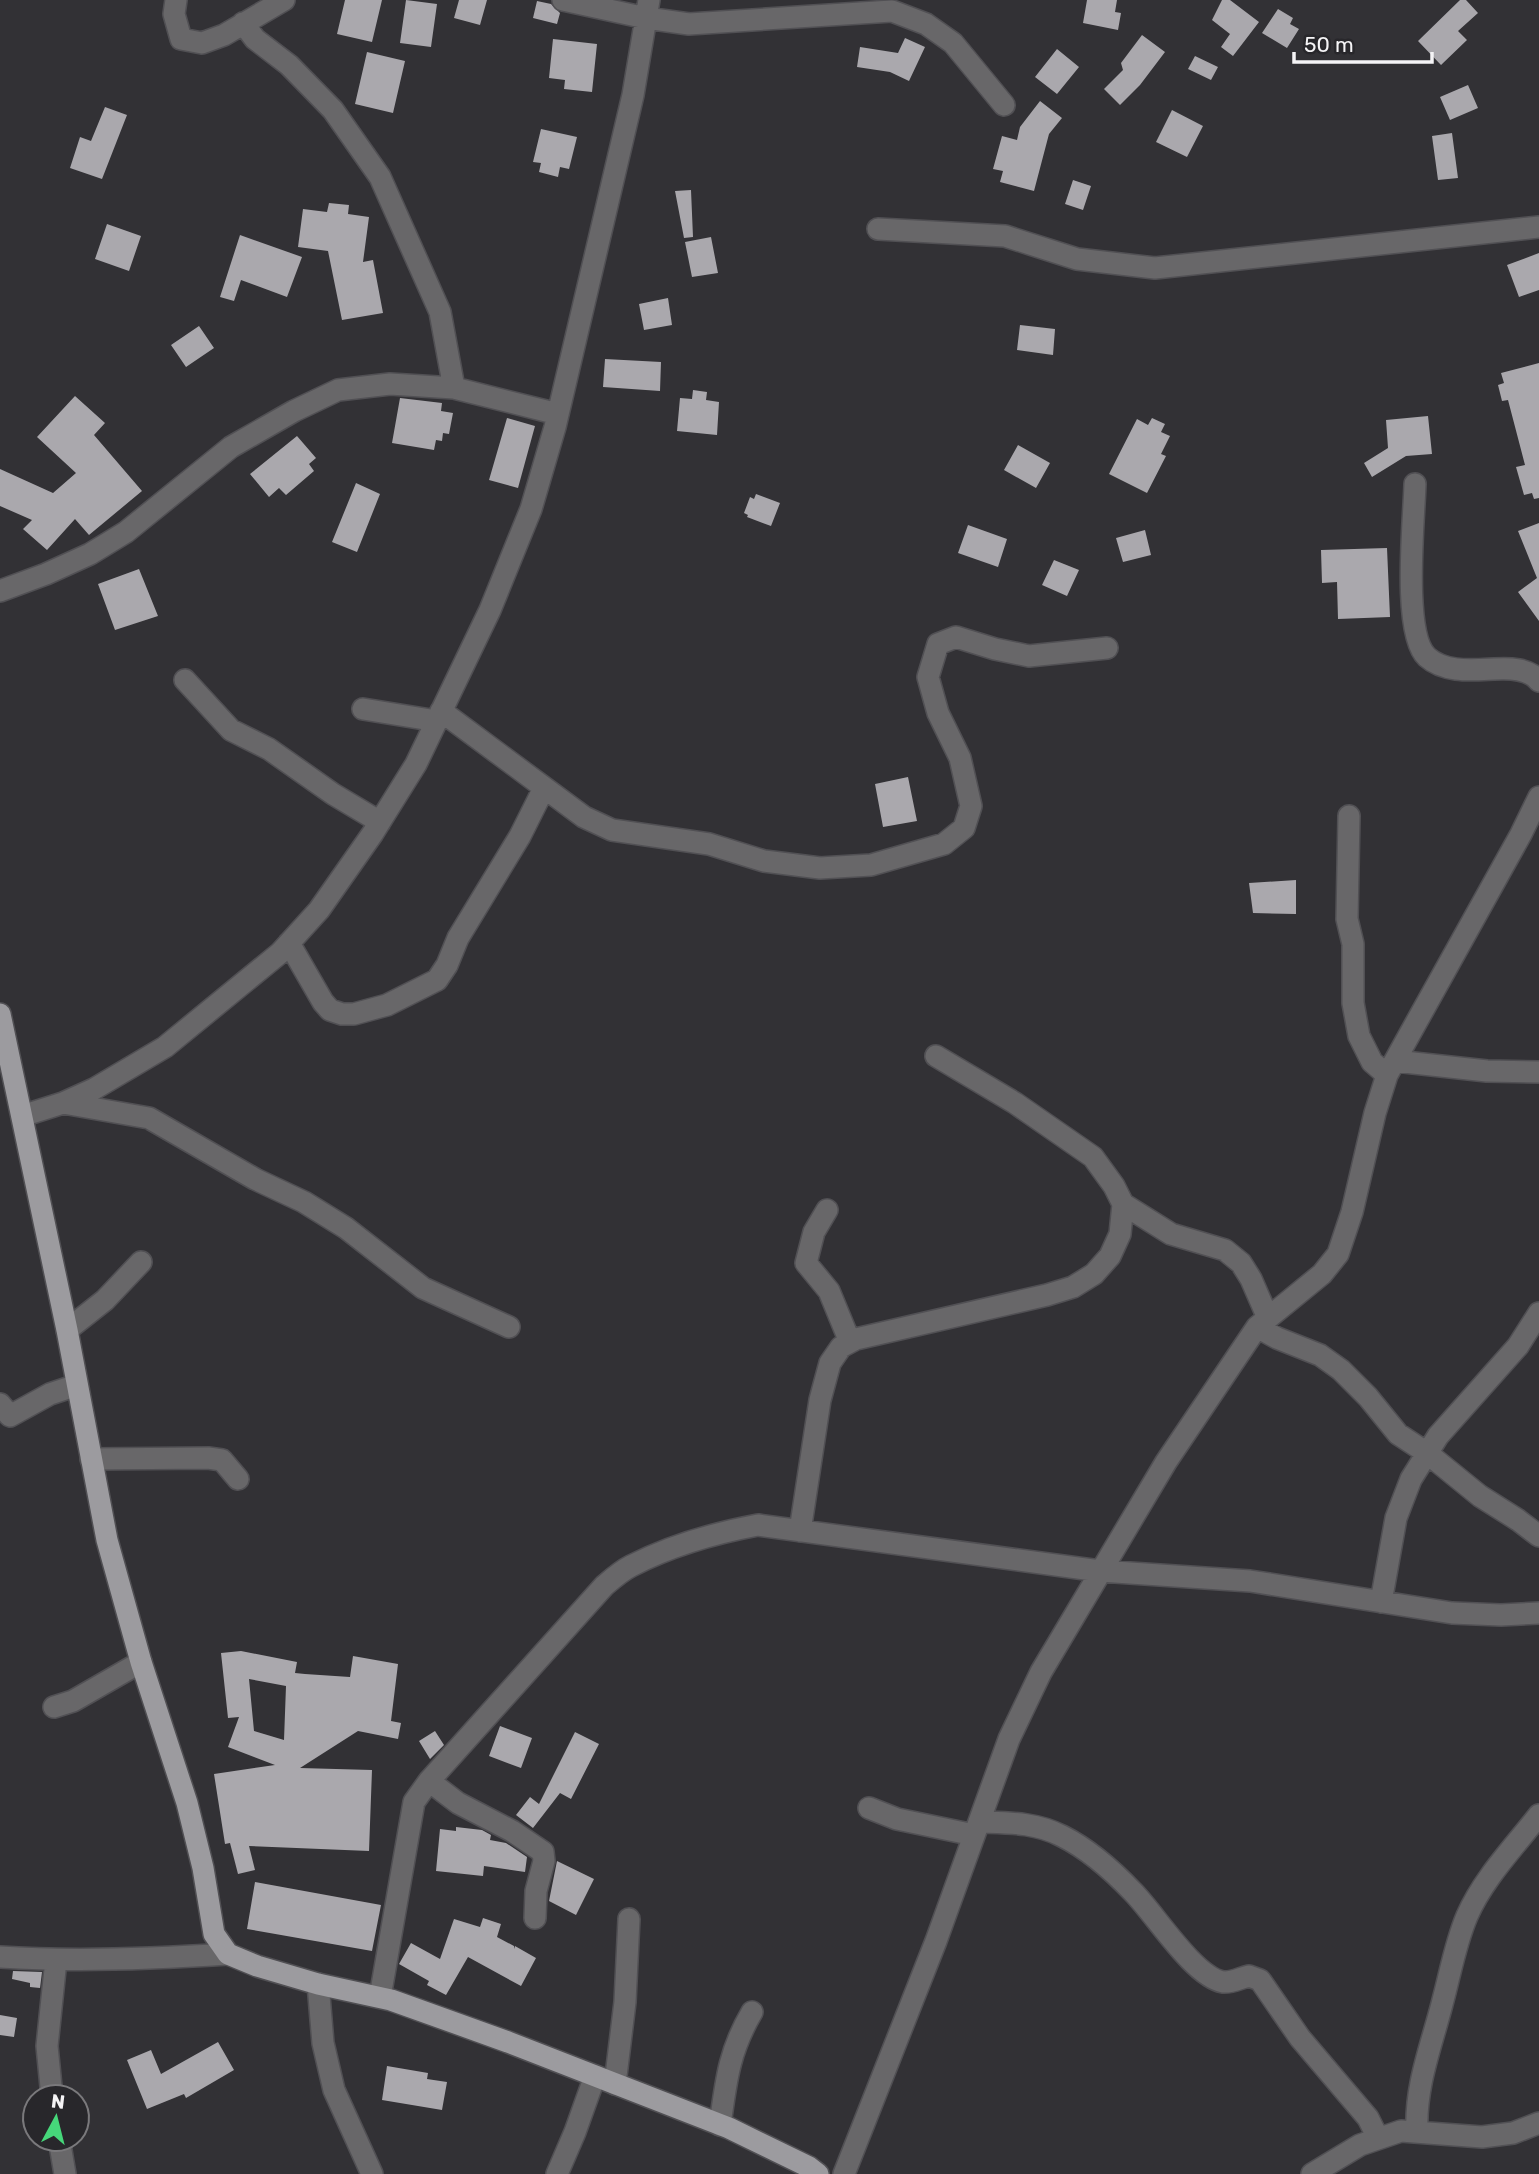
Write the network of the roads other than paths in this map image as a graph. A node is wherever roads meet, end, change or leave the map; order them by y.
1 (176, 0) edge
2 (284, 0) edge
3 (563, 0) edge
4 (865, 6) edge
5 (647, 9) edge
6 (243, 23) junction
7 (1004, 106) dead end
8 (1539, 227) edge
9 (878, 229) dead end
10 (454, 388) junction
11 (558, 414) junction
12 (1415, 484) dead end
13 (0, 591) edge
14 (1107, 648) dead end
15 (186, 680) dead end
16 (1539, 681) edge
17 (363, 709) dead end
18 (439, 716) junction
19 (544, 788) junction
20 (1539, 797) edge
21 (1349, 816) dead end
22 (380, 822) junction
23 (289, 943) junction
24 (0, 1014) edge
25 (936, 1056) dead end
26 (1391, 1068) junction
27 (1539, 1072) edge
28 (63, 1103) junction
29 (22, 1116) junction
30 (1123, 1204) junction
31 (827, 1209) dead end
32 (141, 1262) dead end
33 (1539, 1313) edge
34 (1262, 1323) junction
35 (509, 1327) dead end
36 (67, 1330) junction
37 (850, 1342) junction
38 (77, 1385) junction
39 (0, 1404) edge
40 (1427, 1453) junction
41 (91, 1459) junction
42 (238, 1479) dead end
43 (800, 1531) junction
44 (1539, 1536) edge
45 (1100, 1571) junction
46 (1381, 1602) junction
47 (1539, 1613) edge
48 (141, 1662) junction
49 (54, 1707) dead end
50 (429, 1780) junction
51 (869, 1808) dead end
52 (1539, 1815) edge
53 (976, 1828) junction
54 (535, 1919) dead end
55 (629, 1919) dead end
56 (228, 1954) junction
57 (0, 1957) edge
58 (56, 1960) junction
59 (318, 1984) junction
60 (380, 1997) junction
61 (752, 2012) dead end
62 (595, 2076) junction
63 (51, 2083) edge
64 (615, 2084) junction
65 (1539, 2123) edge
66 (720, 2125) junction
67 (1416, 2131) junction
68 (1378, 2138) junction
69 (61, 2153) edge
70 (65, 2174) edge
71 (372, 2174) edge
72 (557, 2174) edge
73 (818, 2174) edge
74 (844, 2174) edge
75 (1312, 2174) edge

1 - 6 street
2 - 6 street
3 - 5 street
4 - 5 street
4 - 7 street
5 - 11 street
6 - 10 street
8 - 9 street
10 - 11 street
10 - 13 street
11 - 18 street
12 - 16 street
14 - 19 street
15 - 22 street
17 - 18 street
18 - 19 street
18 - 22 street
19 - 23 street
20 - 26 street
21 - 26 street
22 - 23 street
23 - 28 street
24 - 29 main road
25 - 30 street
26 - 27 street
26 - 34 street
28 - 29 street
28 - 35 street
29 - 36 main road
30 - 34 street
30 - 37 street
31 - 37 street
32 - 36 street
33 - 40 street
34 - 40 street
34 - 45 street
36 - 38 main road
37 - 43 street
38 - 39 street
38 - 41 main road
40 - 44 street
40 - 46 street
41 - 42 street
41 - 48 main road
43 - 45 street
43 - 50 street
45 - 46 street
45 - 53 street
46 - 47 street
48 - 49 street
48 - 56 main road
50 - 54 street
50 - 60 street
51 - 53 street
52 - 67 street
53 - 68 street
53 - 74 street
55 - 64 street
56 - 58 street
56 - 59 main road
57 - 58 street
58 - 63 street
59 - 60 main road
59 - 71 street
60 - 62 main road
61 - 66 street
62 - 64 main road
62 - 72 street
64 - 66 main road
65 - 67 street
66 - 73 main road
67 - 68 street
68 - 75 street
69 - 70 street

